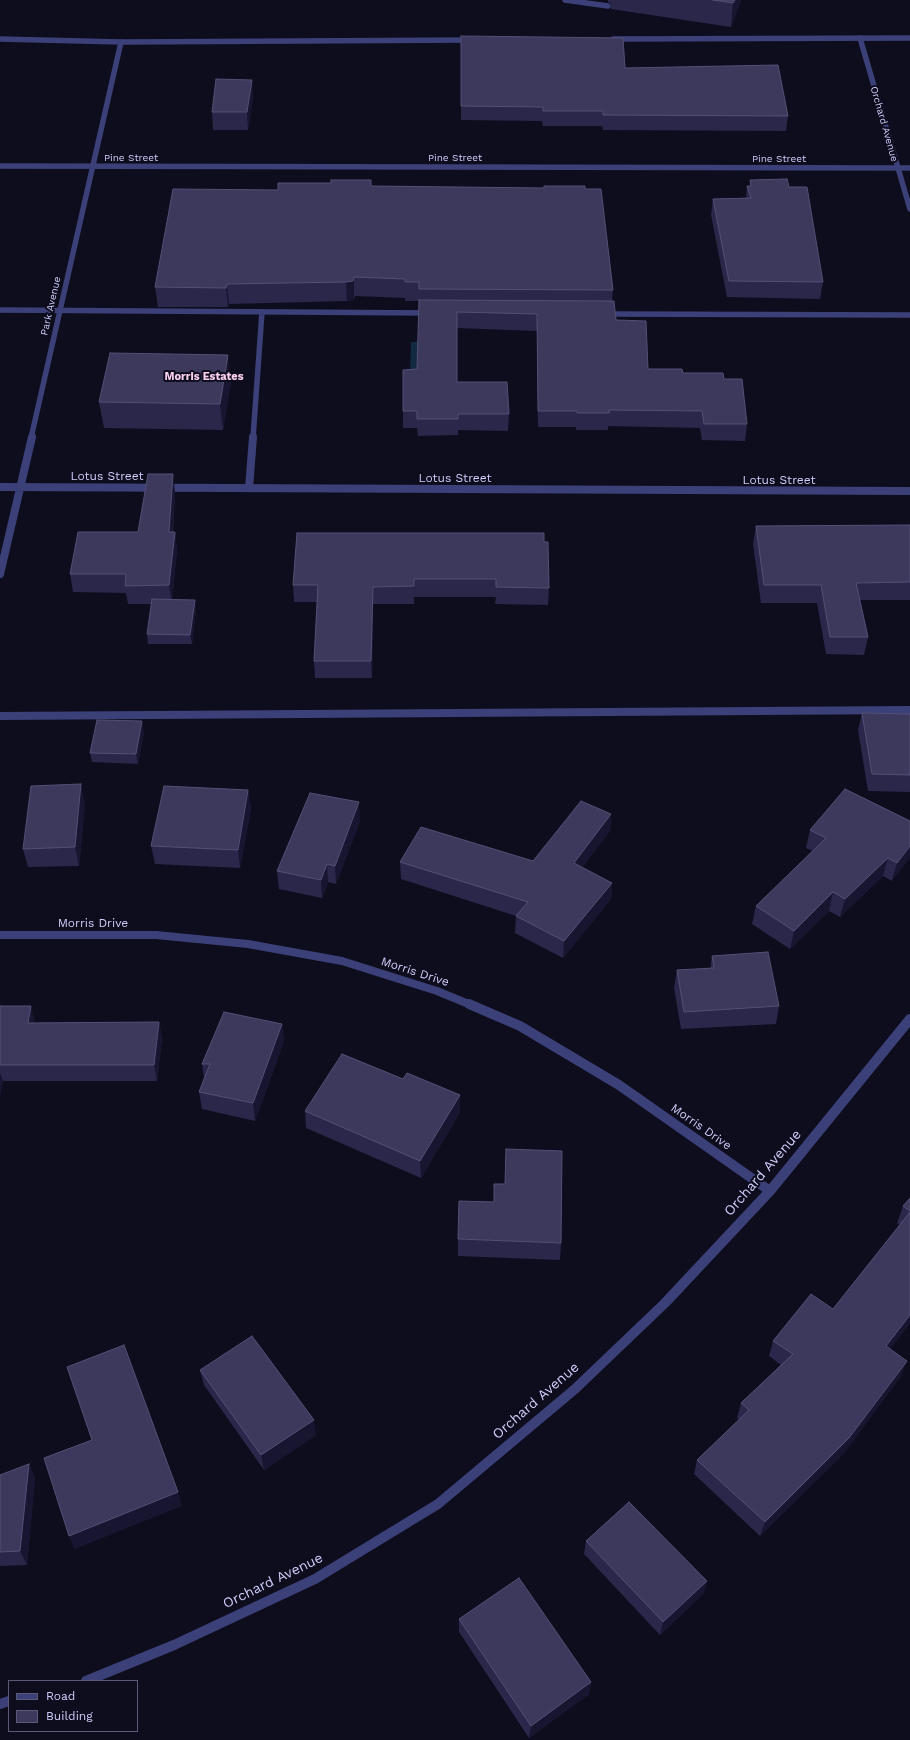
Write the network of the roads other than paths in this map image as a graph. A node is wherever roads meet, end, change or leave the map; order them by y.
1 (566, 0) edge
2 (608, 6) dead end
3 (860, 38) junction
4 (910, 38) edge
5 (0, 39) edge
6 (604, 39) edge
7 (477, 40) edge
8 (121, 42) junction
9 (0, 166) edge
10 (94, 167) junction
11 (897, 168) junction
12 (910, 168) edge
13 (910, 209) edge
14 (0, 310) edge
15 (61, 311) junction
16 (262, 312) junction
17 (437, 313) edge
18 (596, 314) edge
19 (910, 315) edge
20 (0, 487) edge
21 (20, 487) junction
22 (249, 488) junction
23 (910, 491) edge
24 (0, 574) edge
25 (910, 710) edge
26 (0, 716) edge
27 (0, 935) edge
28 (910, 1019) edge
29 (770, 1191) junction
30 (88, 1680) edge

1 - 2 street
3 - 4 street
3 - 6 street
3 - 11 street, Orchard Avenue
5 - 8 street
7 - 8 street
8 - 10 street, Park Avenue
9 - 10 street, Pine Street
10 - 11 street, Pine Street
10 - 15 street, Park Avenue
11 - 12 street, Pine Street
11 - 13 street, Orchard Avenue
14 - 15 street
15 - 16 street
15 - 21 street, Park Avenue
16 - 17 street
16 - 22 street
18 - 19 street
20 - 21 street, Lotus Street
21 - 22 street, Lotus Street
21 - 24 street, Park Avenue
22 - 23 street, Lotus Street
25 - 26 street
27 - 29 street, Morris Drive
28 - 29 street, Orchard Avenue
29 - 30 street, Orchard Avenue

